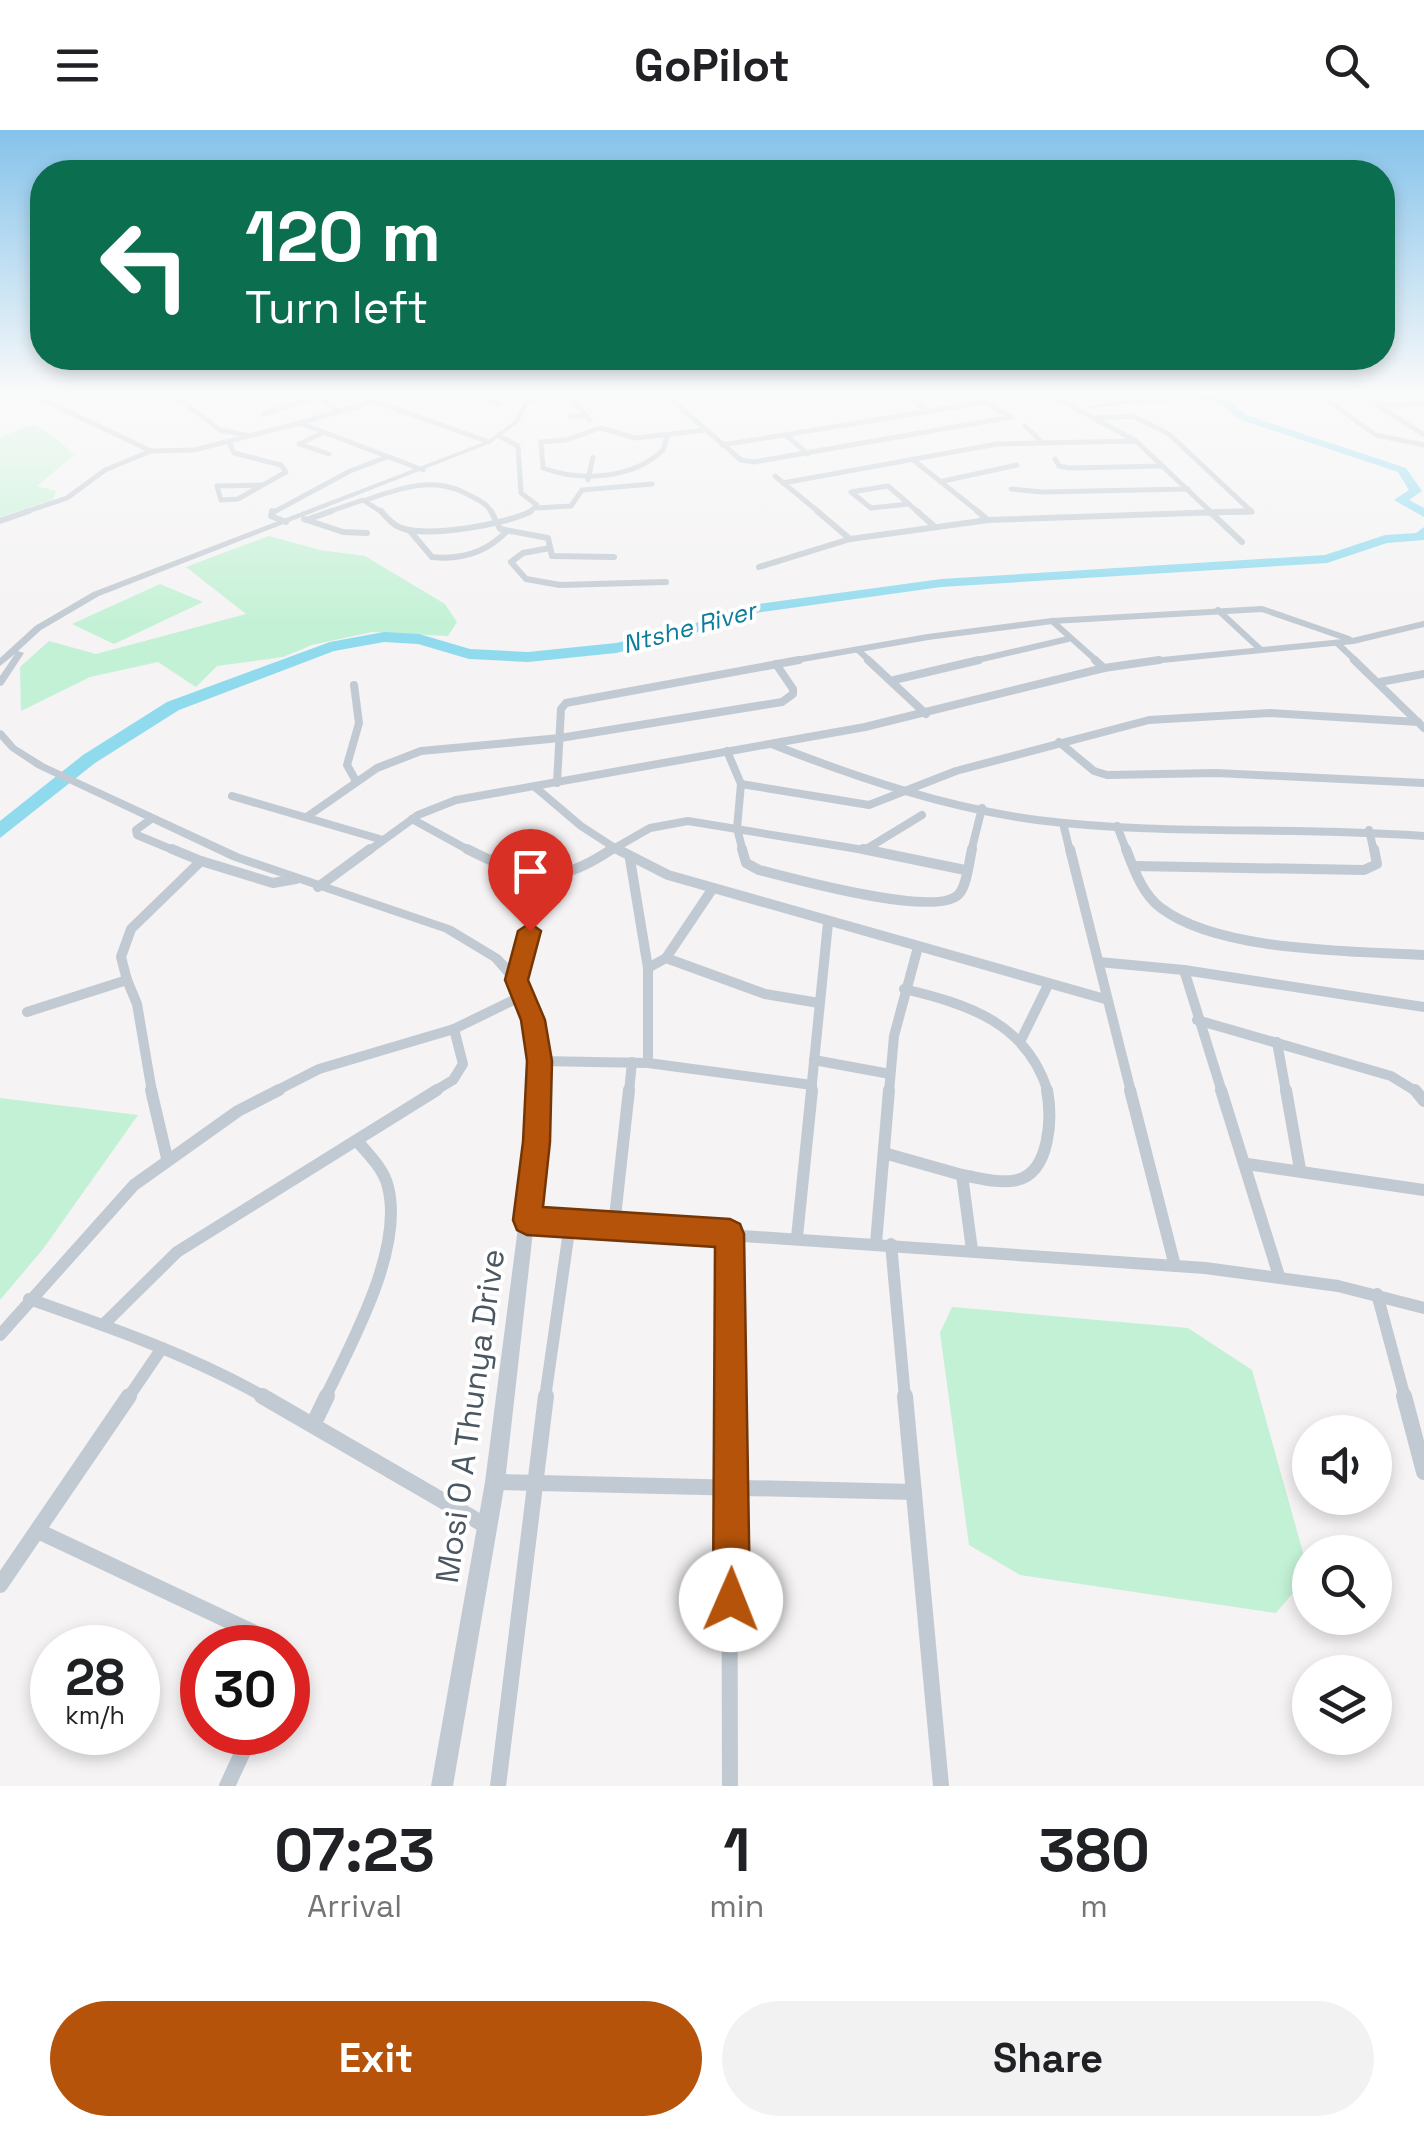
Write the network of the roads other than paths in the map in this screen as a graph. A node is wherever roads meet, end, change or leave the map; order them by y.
1 (103, 472) edge
2 (285, 472) edge
3 (349, 472) edge
4 (417, 472) edge
5 (520, 472) edge
6 (561, 472) edge
7 (589, 472) edge
8 (609, 472) edge
9 (840, 472) edge
10 (930, 472) edge
11 (984, 472) edge
12 (1171, 472) edge
13 (1211, 472) edge
14 (588, 476) junction
15 (775, 476) dead end
16 (943, 481) junction
17 (783, 482) junction
18 (652, 484) dead end
19 (262, 485) junction
20 (1011, 488) dead end
21 (587, 489) junction
22 (1188, 489) junction
23 (366, 500) junction
24 (911, 504) junction
25 (537, 508) junction
26 (1214, 515) junction
27 (303, 518) junction
28 (495, 520) junction
29 (988, 520) junction
30 (0, 521) edge
31 (286, 522) junction
32 (934, 527) junction
33 (409, 530) junction
34 (507, 531) junction
35 (367, 533) dead end
36 (850, 540) junction
37 (1242, 542) dead end
38 (550, 548) junction
39 (614, 557) dead end
40 (759, 567) dead end
41 (144, 575) junction
42 (666, 582) dead end
43 (1218, 610) junction
44 (1052, 621) junction
45 (1424, 624) edge
46 (1068, 639) junction
47 (1354, 641) junction
48 (1337, 642) junction
49 (858, 650) junction
50 (1260, 650) junction
51 (4, 661) edge
52 (776, 664) junction
53 (1104, 668) junction
54 (1424, 674) edge
55 (894, 680) junction
56 (1380, 682) junction
57 (0, 683) edge
58 (354, 685) dead end
59 (926, 714) junction
60 (1421, 725) edge
61 (0, 733) edge
62 (560, 738) junction
63 (1059, 742) junction
64 (773, 744) junction
65 (728, 751) junction
66 (356, 782) junction
67 (1424, 783) edge
68 (557, 784) junction
69 (741, 784) junction
70 (535, 787) junction
71 (909, 789) junction
72 (232, 796) dead end
73 (982, 808) junction
74 (308, 816) junction
75 (922, 816) dead end
76 (150, 819) junction
77 (412, 819) junction
78 (1063, 822) junction
79 (1117, 826) junction
80 (736, 828) junction
81 (1369, 830) junction
82 (1424, 836) edge
83 (383, 840) junction
84 (612, 848) junction
85 (868, 848) junction
86 (630, 859) junction
87 (201, 861) junction
88 (1134, 866) junction
89 (965, 870) junction
90 (556, 878) junction
91 (296, 880) junction
92 (318, 886) junction
93 (712, 890) junction
94 (828, 923) junction
95 (918, 947) junction
96 (1424, 955) edge
97 (666, 958) junction
98 (1099, 962) junction
99 (648, 968) junction
100 (1184, 970) junction
101 (127, 980) junction
102 (1048, 985) junction
103 (520, 988) junction
104 (904, 989) junction
105 (1106, 999) junction
106 (819, 1002) junction
107 (1424, 1007) edge
108 (27, 1012) dead end
109 (1197, 1020) junction
110 (454, 1029) junction
111 (1020, 1042) junction
112 (1277, 1042) junction
113 (814, 1060) junction
114 (540, 1061) junction
115 (632, 1062) junction
116 (648, 1062) junction
117 (890, 1074) junction
118 (812, 1085) junction
119 (1424, 1101) edge
120 (358, 1142) junction
121 (884, 1154) junction
122 (167, 1158) junction
123 (1246, 1164) junction
124 (1300, 1169) junction
125 (962, 1175) junction
126 (1424, 1190) edge
127 (527, 1220) junction
128 (570, 1224) junction
129 (614, 1226) junction
130 (730, 1234) junction
131 (797, 1238) junction
132 (883, 1243) junction
133 (972, 1250) junction
134 (1175, 1266) junction
135 (1279, 1276) junction
136 (1377, 1294) junction
137 (29, 1299) junction
138 (1424, 1308) edge
139 (102, 1325) junction
140 (0, 1335) edge
141 (162, 1348) junction
142 (314, 1423) junction
143 (1424, 1472) edge
144 (495, 1482) junction
145 (534, 1483) junction
146 (732, 1488) junction
147 (914, 1492) junction
148 (488, 1527) junction
149 (38, 1530) junction
150 (0, 1585) edge
151 (235, 1625) edge
152 (242, 1755) edge
153 (228, 1786) edge
154 (442, 1786) edge
155 (498, 1786) edge
156 (730, 1786) edge
157 (941, 1786) edge

1 - 30 street
2 - 19 street
3 - 31 street
4 - 27 street
5 - 25 street
6 - 14 street
7 - 14 street
8 - 14 street
9 - 17 street
10 - 16 street
11 - 16 street
12 - 22 street
13 - 26 street
14 - 21 street
15 - 17 street
16 - 29 street
17 - 36 street
18 - 21 street
19 - 19 street
20 - 22 street
21 - 25 street
22 - 26 street
23 - 27 street
23 - 28 street
23 - 33 street
24 - 24 street
24 - 32 street
25 - 28 street
26 - 29 street
26 - 37 street
27 - 31 street
27 - 35 street
28 - 33 street
28 - 34 street
29 - 32 street
31 - 41 street
32 - 36 street
33 - 34 street
34 - 38 street
36 - 40 street
38 - 39 street
38 - 42 street
41 - 51 street
41 - 51 street
43 - 44 street
43 - 47 street
43 - 50 street
44 - 46 street
44 - 49 street
45 - 47 street
46 - 53 street
46 - 55 street
47 - 48 street
48 - 50 street
48 - 56 street
49 - 52 street
49 - 55 street
50 - 53 street
51 - 57 street
52 - 62 street
52 - 62 street
53 - 59 street
54 - 56 street
55 - 59 street
56 - 60 street
58 - 66 street
59 - 64 street
60 - 63 street
61 - 76 street
62 - 66 street
62 - 68 street
63 - 67 street
63 - 71 street
64 - 65 street
64 - 71 street
65 - 68 street
65 - 69 street
66 - 74 street
68 - 70 street
69 - 71 street
69 - 80 street
70 - 77 street
70 - 84 street
71 - 73 street
72 - 74 street
73 - 78 street
73 - 89 street
74 - 83 street
75 - 85 street
76 - 87 street
76 - 91 street
77 - 83 street
77 - 90 street
78 - 79 street
78 - 98 street
79 - 81 street
79 - 88 street
80 - 84 street
80 - 85 street
80 - 89 street
81 - 82 street
81 - 88 street
83 - 92 street
84 - 86 street
84 - 90 street
85 - 89 street
86 - 93 street
86 - 99 street
87 - 91 street
87 - 101 street
88 - 96 street
90 - 103 street
91 - 92 street
92 - 103 street
93 - 94 street
93 - 97 street
94 - 95 street
94 - 106 street
95 - 102 street
95 - 104 street
97 - 99 street
97 - 106 street
98 - 100 street
98 - 105 street
99 - 116 street
100 - 107 street
100 - 109 street
101 - 108 street
101 - 122 street
102 - 105 street
102 - 111 street
103 - 110 street
103 - 114 street, Mosi O A Thunya Drive
104 - 111 street
104 - 117 street
105 - 134 street
106 - 113 street
109 - 112 street
109 - 123 street
110 - 120 street
110 - 122 street
111 - 125 street
112 - 119 street
112 - 124 street
113 - 117 street
113 - 118 street
114 - 115 street
114 - 127 street, Mosi O A Thunya Drive
115 - 116 street
115 - 129 street
116 - 118 street
117 - 121 street
118 - 131 street
120 - 139 street
120 - 142 street
121 - 125 street
121 - 132 street
122 - 137 street
123 - 124 street
123 - 135 street
124 - 126 street
125 - 133 street
127 - 128 street
127 - 144 street, Mosi O A Thunya Drive
128 - 129 street
128 - 145 street
129 - 130 street
130 - 131 street
130 - 146 street
131 - 132 street
132 - 133 street
132 - 147 street
133 - 134 street
134 - 135 street
135 - 136 street
136 - 138 street
136 - 143 street
137 - 139 street
137 - 140 street
139 - 141 street
141 - 142 street
141 - 149 street
142 - 148 street
144 - 145 street
144 - 148 street, Mosi O A Thunya Drive
145 - 146 street
145 - 155 street
146 - 147 street
146 - 156 street
147 - 157 street
148 - 154 street, Mosi O A Thunya Drive
149 - 150 street
149 - 151 street
152 - 153 street

